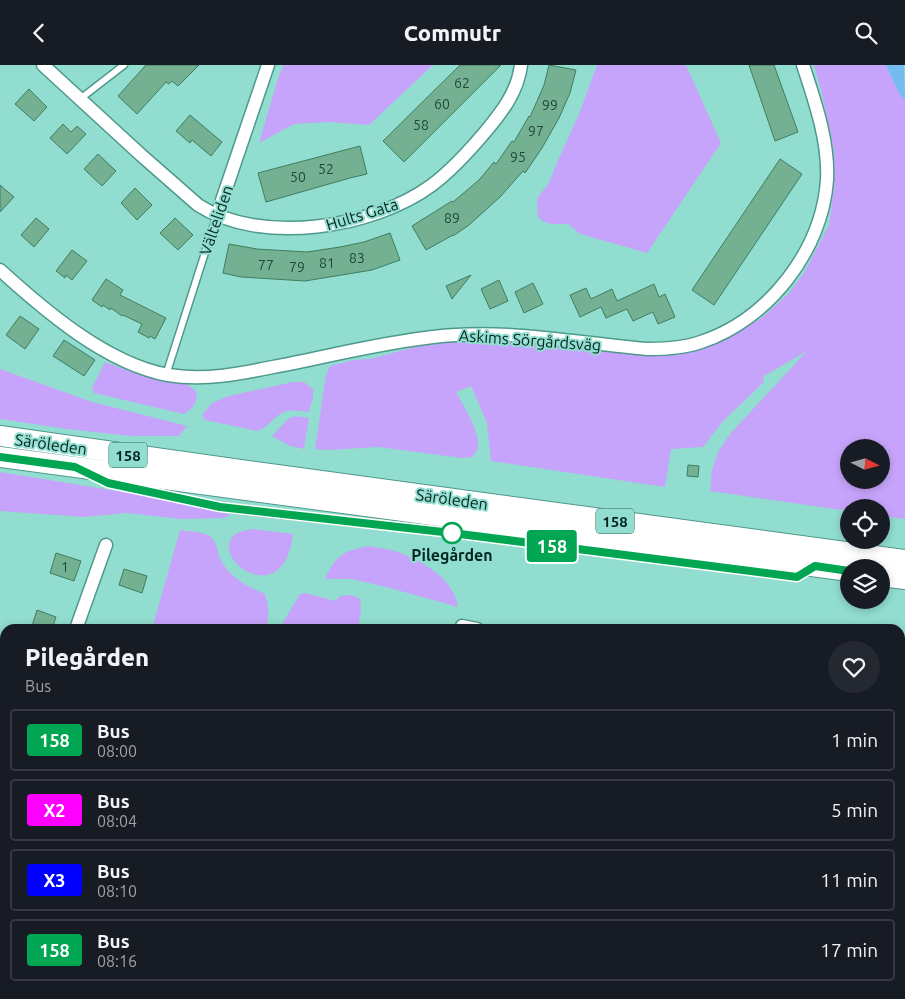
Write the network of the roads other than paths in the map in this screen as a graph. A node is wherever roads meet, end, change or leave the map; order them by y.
1 (43, 65) edge
2 (124, 65) edge
3 (268, 65) edge
4 (521, 65) edge
5 (803, 65) edge
6 (80, 99) junction
7 (217, 215) junction
8 (0, 270) edge
9 (166, 375) junction
10 (0, 436) edge
11 (0, 457) edge
12 (106, 545) dead end
13 (905, 560) edge
14 (840, 570) edge
15 (890, 577) edge
16 (905, 579) edge
17 (78, 624) edge

1 - 6 street, Hults Gata
2 - 6 lane
3 - 7 street, Välteliden
4 - 7 street, Hults Gata
5 - 9 street, Askims Sörgårdsväg
6 - 7 street, Hults Gata
7 - 9 lane, Välteliden
8 - 9 street, Askims Sörgårdsväg
10 - 13 main road, Säröleden / 158
11 - 14 main road, Säröleden / 158
12 - 17 street
15 - 16 main road

